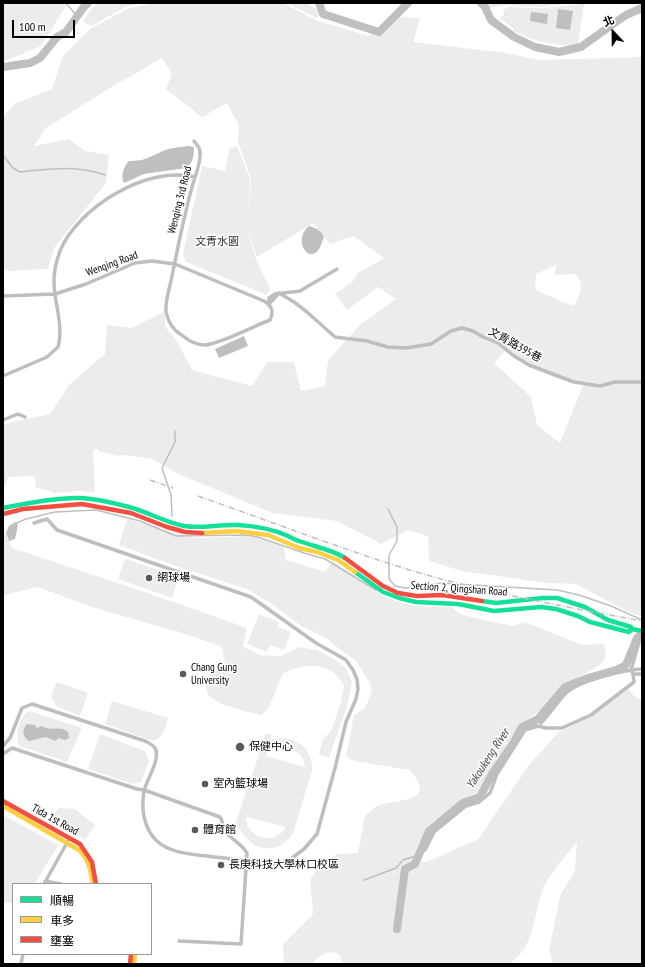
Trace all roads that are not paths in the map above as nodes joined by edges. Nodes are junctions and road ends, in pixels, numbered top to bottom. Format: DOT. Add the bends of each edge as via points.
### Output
graph roads {
  1 [pos="194,142"];
  2 [pos="195,177"];
  3 [pos="175,264"];
  4 [pos="338,269"];
  5 [pos="55,294"];
  6 [pos="279,294"];
  7 [pos="3,296"];
  8 [pos="269,304"];
  9 [pos="3,376"];
  10 [pos="642,382"];
  11 [pos="26,417"];
  12 [pos="3,420"];
  13 [pos="3,508"];
  14 [pos="3,514"];
  15 [pos="34,523"];
  16 [pos="632,629"];
  17 [pos="642,632"];
  18 [pos="642,669"];
  19 [pos="631,670"];
  20 [pos="633,674"];
  21 [pos="642,674"];
  22 [pos="541,723"];
  23 [pos="3,746"];
  24 [pos="3,754"];
  25 [pos="144,790"];
  26 [pos="3,801"];
  27 [pos="3,806"];
  28 [pos="68,840"];
  29 [pos="425,850"];
  30 [pos="246,861"];
  31 [pos="45,882"];
  32 [pos="92,883"];
  33 [pos="96,883"];
  34 [pos="179,941"];
  1 -- 2 [label="street, Wenqing 3rd Road" via="200,152"];
  2 -- 3 [label="street, Wenqing 3rd Road"];
  2 -- 5 [label="street" via="180,174 154,178 129,186 100,203 73,230 60,251 55,270"];
  3 -- 5 [label="street, Wenqing Road" via="152,261 135,263"];
  3 -- 8 [label="street, Wenqing Road"];
  3 -- 8 [label="street, Wenqing 3rd Road" via="166,312 172,327 190,342 212,344 270,320 273,314"];
  4 -- 6 [label="street" via="300,290"];
  5 -- 7 [label="street, Wenqing Road"];
  5 -- 9 [label="street" via="60,331 58,347 47,357"];
  6 -- 8 [label="street" via="269,298"];
  6 -- 10 [label="street, 文青路395巷" via="294,302 335,337 341,339 406,348 431,344 451,331 462,328 498,343 528,365 574,382 600,386 615,382"];
  11 -- 12 [label="street" via="18,414"];
  13 -- 16 [label="street, Section 2, Qingshan Road" via="81,498 130,507 184,526 236,525 267,528 338,554 383,586 398,593 417,596 442,595 496,602 557,598 585,607 608,620"];
  14 -- 16 [label="street, Section 2, Qingshan Road" via="22,509 82,504 131,513 185,532 268,535 338,560 383,592 416,602 458,604 494,611 541,607 568,612 590,622 619,630 630,632"];
  15 -- 30 [label="street" via="47,519 57,530 251,597 316,643 346,660 353,670 357,679 356,699 346,722 317,834 304,849 280,863"];
  16 -- 17 [label="street"];
  17 -- 19 [label="street"];
  18 -- 19 [label="street"];
  19 -- 20 [label="street"];
  19 -- 22 [label="street" via="573,688"];
  20 -- 21 [label="street"];
  20 -- 29 [label="street" via="634,682 591,715 562,728 538,726 525,730 497,774 490,793 479,802 466,806 434,832"];
  23 -- 25 [label="street" via="10,738 22,708 32,704 48,708 151,744 156,749 156,758"];
  24 -- 25 [label="street" via="12,748"];
  25 -- 30 [label="street" via="220,817 224,821 225,831 247,853"];
  25 -- 30 [label="street" via="143,815 155,841 169,849 190,855"];
  26 -- 28 [label="street, Tida 1st Road"];
  27 -- 28 [label="street, Tida 1st Road"];
  28 -- 31 [label="street"];
  28 -- 32 [label="street, Tida 1st Road" via="85,856 91,870"];
  28 -- 33 [label="street, Tida 1st Road" via="80,844 88,854 95,870"];
  30 -- 34 [label="street" via="241,944"];
}
